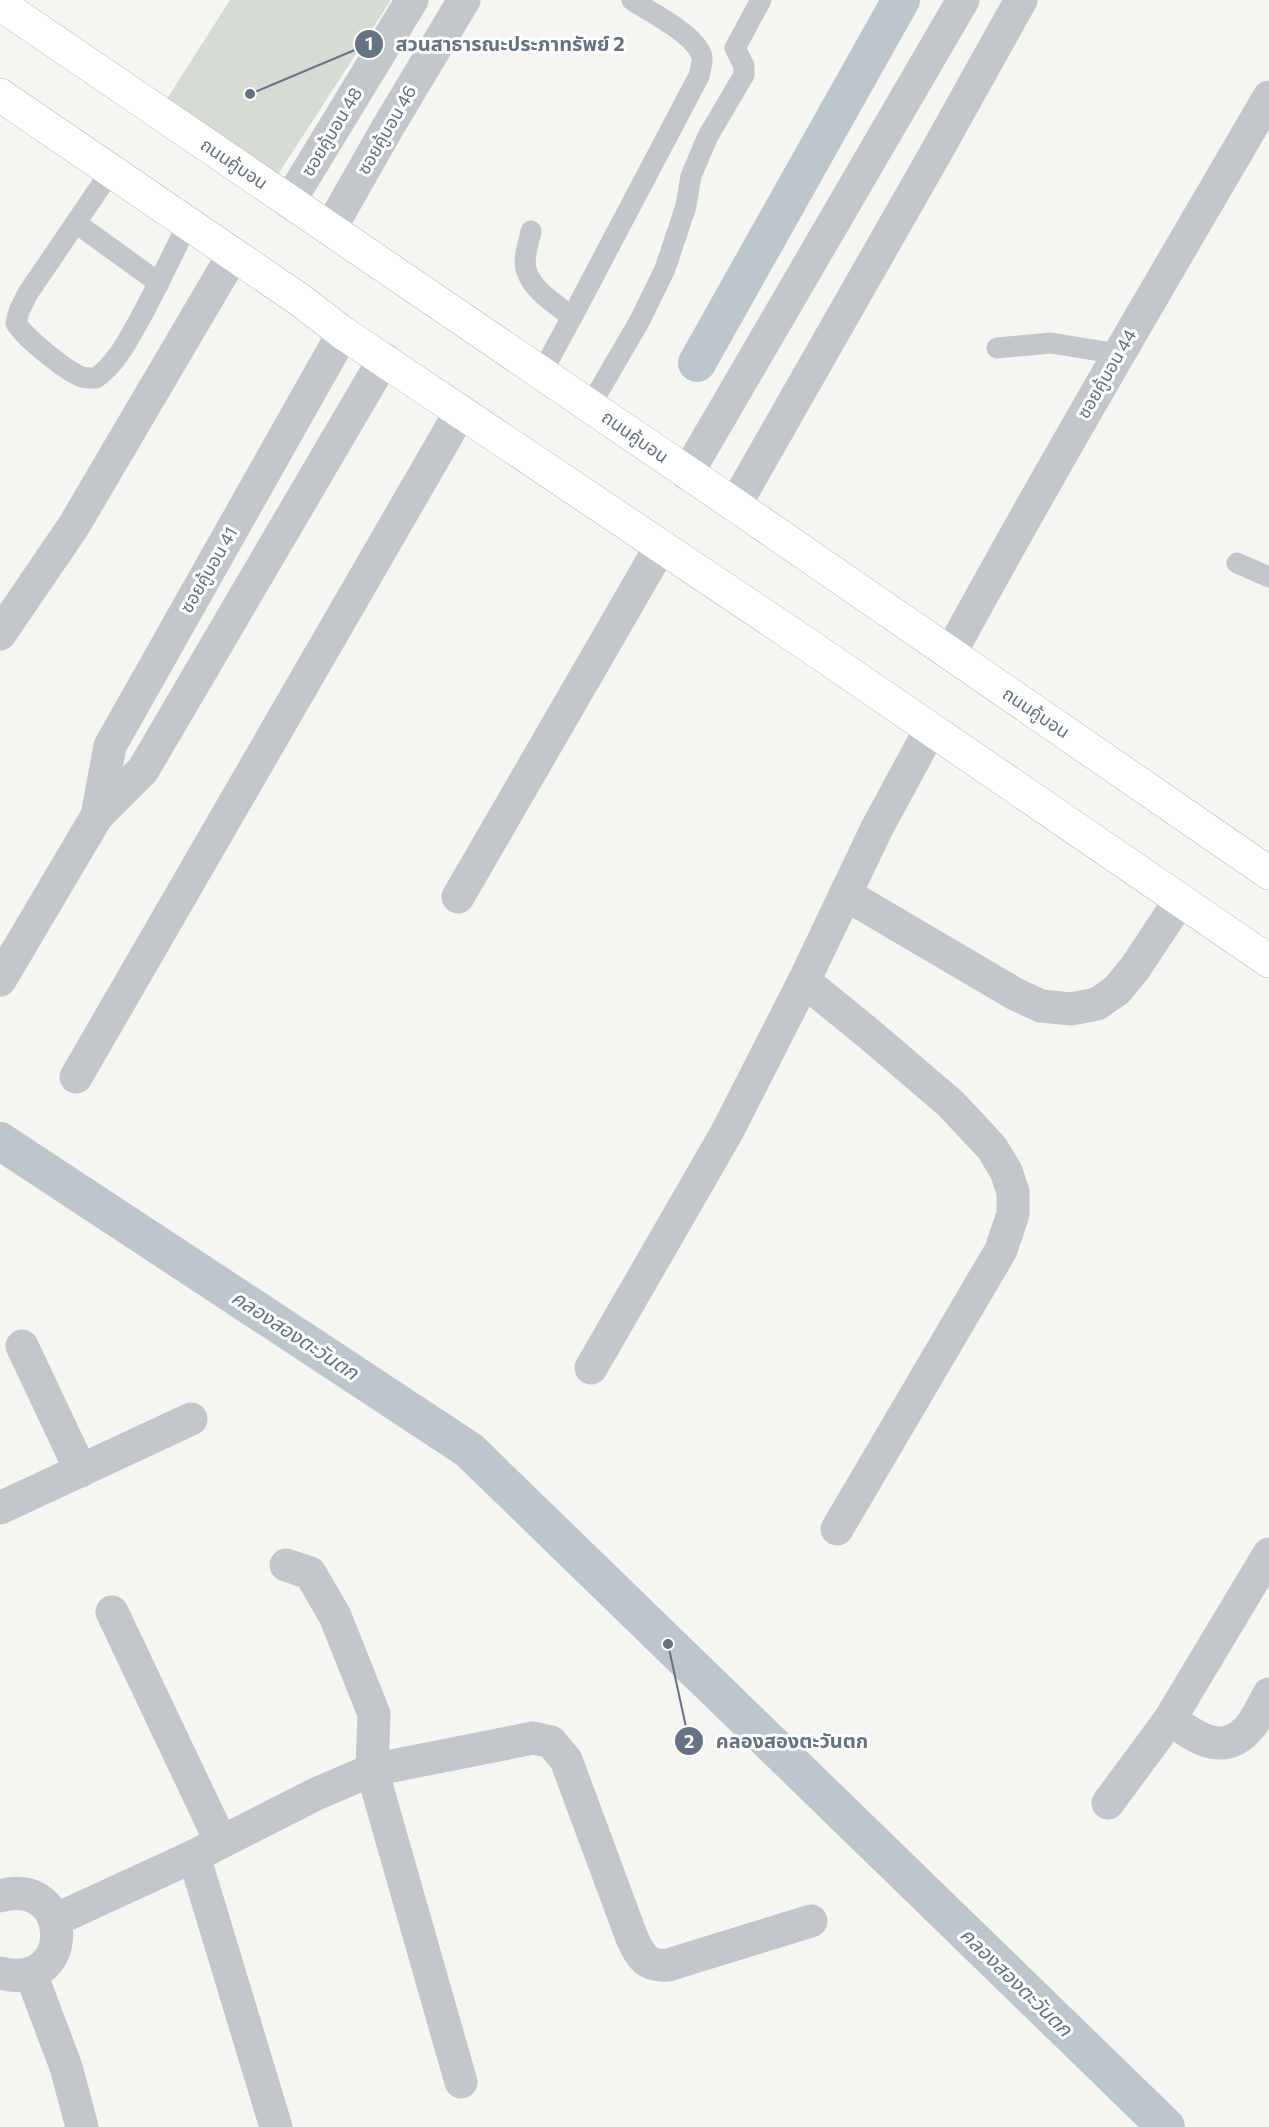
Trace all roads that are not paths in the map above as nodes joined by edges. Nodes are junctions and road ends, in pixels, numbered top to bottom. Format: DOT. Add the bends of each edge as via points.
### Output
graph roads {
  1 [pos="412,0"];
  2 [pos="464,0"];
  3 [pos="632,0"];
  4 [pos="761,0"];
  5 [pos="963,0"];
  6 [pos="1021,0"];
  7 [pos="0,4"];
  8 [pos="0,95"];
  9 [pos="1269,97"];
  10 [pos="111,171"];
  11 [pos="289,202"];
  12 [pos="76,222"];
  13 [pos="188,224"];
  14 [pos="330,229"];
  15 [pos="531,231"];
  16 [pos="233,255"];
  17 [pos="159,283"];
  18 [pos="572,317"];
  19 [pos="344,333"];
  20 [pos="996,348"];
  21 [pos="1118,354"];
  22 [pos="384,359"];
  23 [pos="541,374"];
  24 [pos="590,406"];
  25 [pos="461,411"];
  26 [pos="687,474"];
  27 [pos="735,505"];
  28 [pos="661,546"];
  29 [pos="1237,563"];
  30 [pos="1269,577"];
  31 [pos="0,634"];
  32 [pos="950,654"];
  33 [pos="930,729"];
  34 [pos="97,816"];
  35 [pos="1269,873"];
  36 [pos="845,894"];
  37 [pos="458,897"];
  38 [pos="1180,900"];
  39 [pos="1269,961"];
  40 [pos="0,980"];
  41 [pos="804,981"];
  42 [pos="76,1077"];
  43 [pos="22,1346"];
  44 [pos="591,1368"];
  45 [pos="191,1419"];
  46 [pos="81,1471"];
  47 [pos="0,1508"];
  48 [pos="837,1529"];
  49 [pos="1269,1554"];
  50 [pos="286,1565"];
  51 [pos="112,1612"];
  52 [pos="1269,1694"];
  53 [pos="1170,1719"];
  54 [pos="372,1770"];
  55 [pos="1108,1803"];
  56 [pos="207,1849"];
  57 [pos="0,1894"];
  58 [pos="56,1920"];
  59 [pos="811,1921"];
  60 [pos="15,1974"];
  61 [pos="461,2082"];
  62 [pos="82,2127"];
  63 [pos="276,2127"];
  1 -- 11 [label="street, ซอยคู้บอน 48"];
  2 -- 14 [label="street, ซอยคู้บอน 46"];
  3 -- 18 [label="lane" via="691,39 703,60 699,76"];
  4 -- 24 [label="lane" via="735,48 744,75 708,136 691,176 686,206 665,269"];
  5 -- 26 [label="street"];
  6 -- 27 [label="street"];
  7 -- 11 [label="main road, ถนนคู้บอน"];
  8 -- 10 [label="main road"];
  9 -- 21 [label="street, ซอยคู้บอน 44"];
  10 -- 12 [label="lane"];
  10 -- 13 [label="main road"];
  11 -- 14 [label="main road, ถนนคู้บอน"];
  12 -- 17 [label="lane"];
  12 -- 17 [label="lane" via="28,293 16,323 66,367 83,377 96,378 109,369"];
  13 -- 16 [label="main road"];
  13 -- 17 [label="lane"];
  14 -- 23 [label="main road, ถนนคู้บอน"];
  15 -- 18 [label="lane" via="526,267 532,282"];
  16 -- 19 [label="main road"];
  16 -- 31 [label="street" via="73,527"];
  18 -- 23 [label="lane"];
  19 -- 22 [label="main road"];
  19 -- 34 [label="street, ซอยคู้บอน 41" via="110,746"];
  20 -- 21 [label="lane" via="1051,343"];
  21 -- 32 [label="street, ซอยคู้บอน 44"];
  22 -- 25 [label="main road"];
  22 -- 34 [label="street, ซอยคู้บอน 41" via="143,770"];
  23 -- 24 [label="main road, ถนนคู้บอน"];
  24 -- 26 [label="main road, ถนนคู้บอน"];
  25 -- 28 [label="main road"];
  25 -- 42 [label="street"];
  26 -- 27 [label="main road, ถนนคู้บอน"];
  27 -- 32 [label="main road, ถนนคู้บอน"];
  28 -- 33 [label="main road"];
  28 -- 37 [label="street"];
  29 -- 30 [label="lane"];
  32 -- 35 [label="main road, ถนนคู้บอน"];
  33 -- 36 [label="street"];
  33 -- 38 [label="main road"];
  34 -- 40 [label="street, ซอยคู้บอน 41"];
  36 -- 38 [label="street" via="1015,994 1041,1006 1071,1009 1096,1004 1117,990"];
  36 -- 41 [label="street"];
  38 -- 39 [label="main road"];
  41 -- 44 [label="street" via="727,1132"];
  41 -- 48 [label="street" via="951,1104 992,1148 1013,1192 1013,1214 1001,1250"];
  43 -- 46 [label="street"];
  45 -- 46 [label="street"];
  46 -- 47 [label="street"];
  49 -- 53 [label="street"];
  50 -- 54 [label="street" via="310,1573 335,1616 374,1714"];
  51 -- 56 [label="street"];
  52 -- 53 [label="street" via="1247,1731 1233,1741 1199,1739"];
  53 -- 55 [label="street"];
  54 -- 56 [label="street"];
  54 -- 59 [label="street" via="533,1738 551,1742 566,1760 632,1938 646,1962 656,1966"];
  54 -- 61 [label="street"];
  56 -- 58 [label="street"];
  56 -- 63 [label="street"];
  57 -- 58 [label="street" via="18,1892 33,1896 47,1906"];
  58 -- 60 [label="street" via="58,1936 45,1965"];
  60 -- 62 [label="street" via="66,2067"];
}
